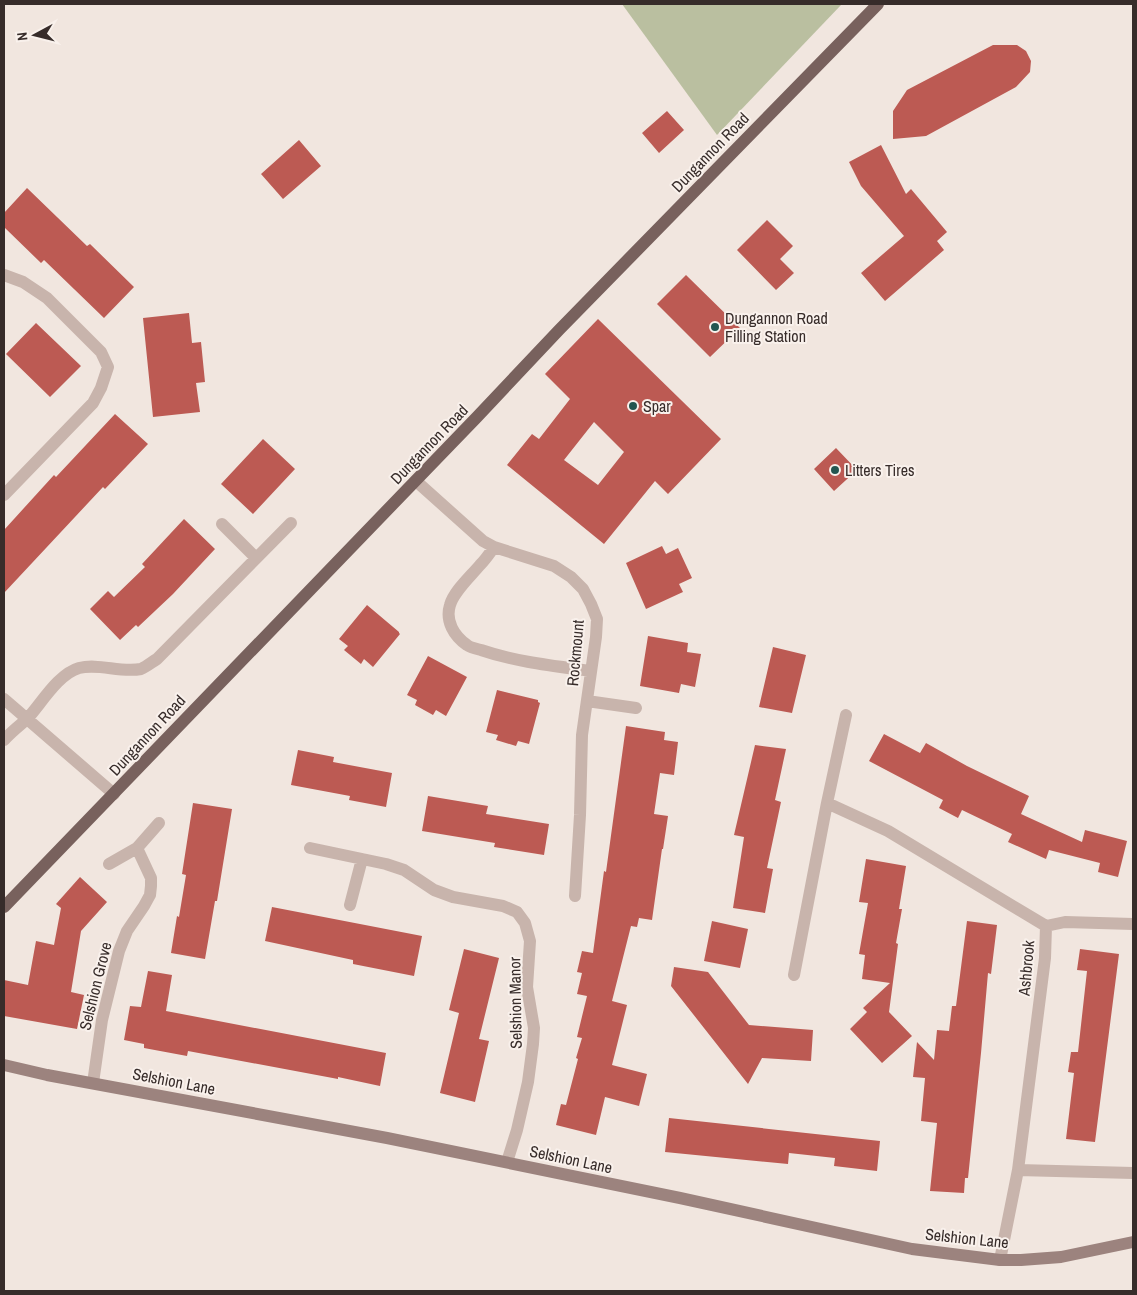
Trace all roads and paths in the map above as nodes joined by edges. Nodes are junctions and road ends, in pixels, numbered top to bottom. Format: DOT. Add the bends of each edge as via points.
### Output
graph roads {
  1 [pos="878,4"];
  2 [pos="4,275"];
  3 [pos="416,481"];
  4 [pos="4,495"];
  5 [pos="291,522"];
  6 [pos="222,524"];
  7 [pos="494,547"];
  8 [pos="256,558"];
  9 [pos="591,671"];
  10 [pos="4,699"];
  11 [pos="587,701"];
  12 [pos="636,708"];
  13 [pos="846,715"];
  14 [pos="26,719"];
  15 [pos="4,740"];
  16 [pos="114,794"];
  17 [pos="827,803"];
  18 [pos="159,823"];
  19 [pos="137,848"];
  20 [pos="310,848"];
  21 [pos="362,858"];
  22 [pos="109,864"];
  23 [pos="575,896"];
  24 [pos="350,905"];
  25 [pos="4,907"];
  26 [pos="1133,924"];
  27 [pos="1046,926"];
  28 [pos="794,975"];
  29 [pos="4,1065"];
  30 [pos="93,1083"];
  31 [pos="507,1162"];
  32 [pos="1018,1170"];
  33 [pos="1133,1173"];
  34 [pos="1133,1242"];
  35 [pos="1000,1260"];
  1 -- 3 [label="main road, Dungannon Road"];
  2 -- 4 [label="street" via="23,282 47,298 101,352 108,367 93,403"];
  3 -- 7 [label="street, Rockmount" via="483,541"];
  3 -- 16 [label="main road, Dungannon Road"];
  5 -- 8 [label="street"];
  6 -- 8 [label="street"];
  7 -- 9 [label="street, Rockmount" via="554,566 584,589 597,619"];
  7 -- 9 [label="street" via="449,606 450,626 458,637 468,646 494,655"];
  8 -- 14 [label="street" via="158,659 142,668 78,668 54,686"];
  9 -- 11 [label="street, Rockmount"];
  10 -- 14 [label="street"];
  11 -- 12 [label="street"];
  11 -- 23 [label="street, Rockmount" via="582,735"];
  13 -- 17 [label="street"];
  14 -- 15 [label="street"];
  14 -- 16 [label="street"];
  16 -- 25 [label="main road, Dungannon Road"];
  17 -- 27 [label="street, Ashbrook" via="888,831"];
  17 -- 28 [label="street"];
  18 -- 19 [label="street"];
  19 -- 22 [label="street"];
  19 -- 30 [label="street, Selshion Grove" via="151,878 150,896 127,931 119,951 102,1020"];
  20 -- 21 [label="street, Selshion Manor"];
  21 -- 24 [label="street"];
  21 -- 31 [label="street, Selshion Manor" via="404,870 434,890 454,897 503,906 517,912 525,923 530,941 527,987 534,1028 533,1044 528,1082"];
  26 -- 27 [label="street" via="1065,922"];
  27 -- 32 [label="street, Ashbrook" via="1045,958"];
  29 -- 30 [label="street, Selshion Lane"];
  30 -- 31 [label="street, Selshion Lane"];
  31 -- 35 [label="street, Selshion Lane" via="912,1249"];
  32 -- 33 [label="street"];
  32 -- 35 [label="street, Ashbrook"];
  34 -- 35 [label="street, Selshion Lane" via="1060,1257"];
}
